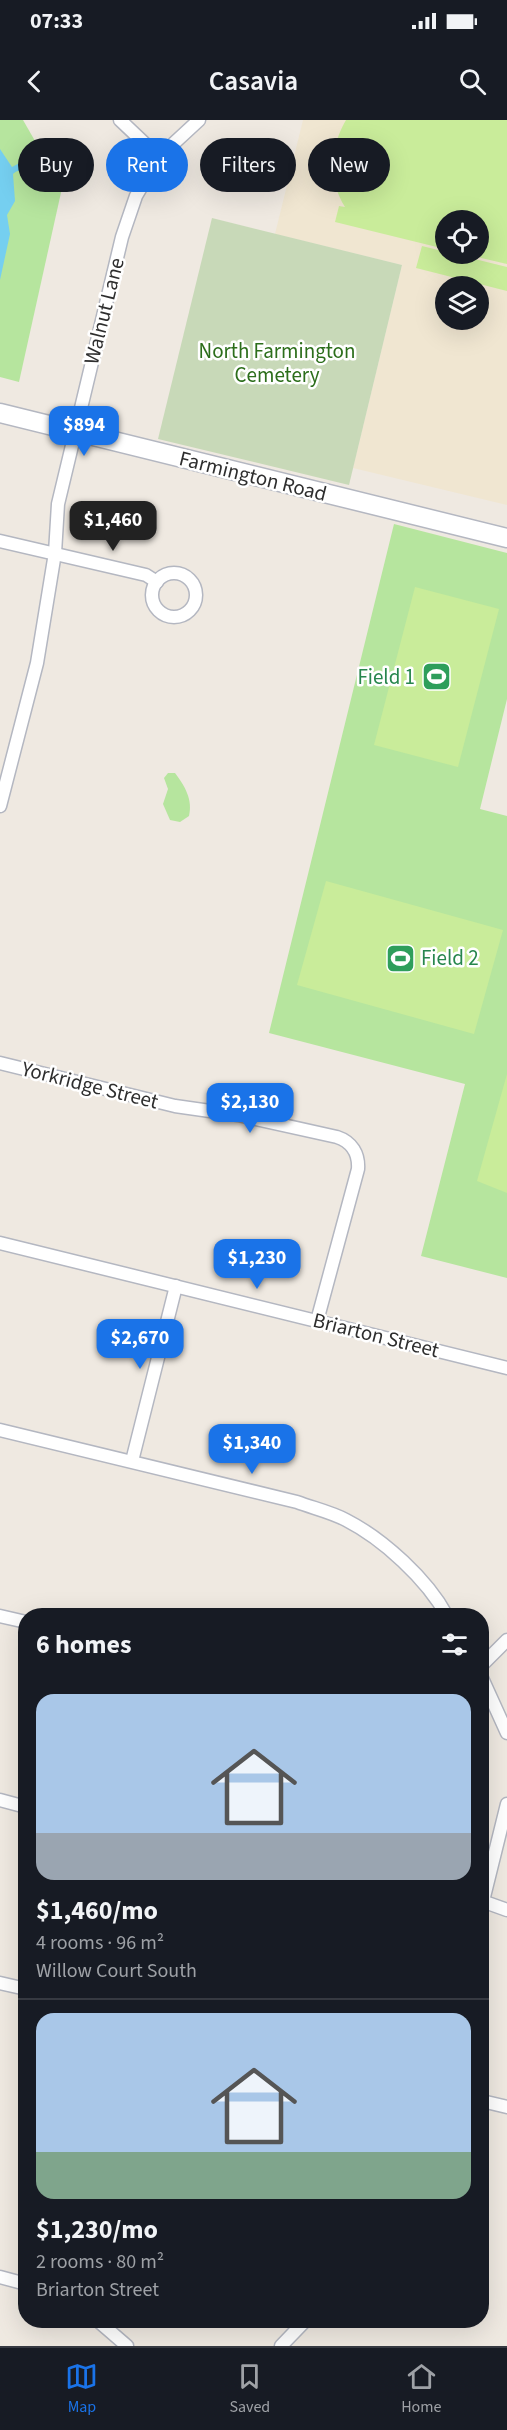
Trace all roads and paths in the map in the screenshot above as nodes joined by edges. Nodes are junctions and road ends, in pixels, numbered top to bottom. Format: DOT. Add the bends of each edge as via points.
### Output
graph roads {
  1 [pos="120,120"];
  2 [pos="199,120"];
  3 [pos="139,138"];
  4 [pos="180,138"];
  5 [pos="138,192"];
  6 [pos="0,413"];
  7 [pos="75,431"];
  8 [pos="507,538"];
  9 [pos="0,542"];
  10 [pos="55,553"];
  11 [pos="157,582"];
  12 [pos="0,806"];
  13 [pos="0,1063"];
  14 [pos="0,1243"];
  15 [pos="176,1286"];
  16 [pos="317,1321"];
  17 [pos="507,1368"];
  18 [pos="0,1430"];
  19 [pos="132,1461"];
  20 [pos="441,1608"];
  21 [pos="0,1616"];
  22 [pos="18,1620"];
  23 [pos="507,1640"];
  24 [pos="489,1658"];
  25 [pos="489,1693"];
  26 [pos="507,1733"];
  27 [pos="0,1800"];
  28 [pos="507,1804"];
  29 [pos="18,1805"];
  30 [pos="489,1874"];
  31 [pos="489,1904"];
  32 [pos="507,1910"];
  33 [pos="0,1983"];
  34 [pos="18,1987"];
  35 [pos="489,2103"];
  36 [pos="507,2107"];
  37 [pos="0,2277"];
  38 [pos="18,2282"];
  39 [pos="106,2328"];
  40 [pos="298,2328"];
  41 [pos="127,2346"];
  42 [pos="281,2346"];
  1 -- 3 [label="street"];
  2 -- 4 [label="street, Walnut Lane"];
  5 -- 7 [label="street, Walnut Lane" via="122,237"];
  6 -- 7 [label="street, Farmington Road"];
  7 -- 8 [label="street, Farmington Road"];
  7 -- 10 [label="street, Walnut Lane" via="58,504"];
  9 -- 10 [label="street"];
  10 -- 11 [label="street" via="146,575"];
  10 -- 12 [label="street, Walnut Lane" via="37,663"];
  13 -- 16 [label="street, Yorkridge Street" via="175,1106 238,1115 337,1137 348,1143 358,1158 358,1169"];
  14 -- 15 [label="street, Briarton Street"];
  15 -- 16 [label="street, Briarton Street"];
  15 -- 19 [label="street"];
  16 -- 17 [label="street, Briarton Street"];
  18 -- 19 [label="street"];
  19 -- 20 [label="street" via="297,1502 345,1519 380,1540"];
  21 -- 22 [label="street"];
  23 -- 24 [label="street"];
  25 -- 26 [label="street"];
  27 -- 29 [label="street"];
  28 -- 30 [label="street"];
  31 -- 32 [label="street"];
  33 -- 34 [label="street"];
  35 -- 36 [label="street"];
  37 -- 38 [label="street"];
  39 -- 41 [label="street"];
  40 -- 42 [label="street"];
}
